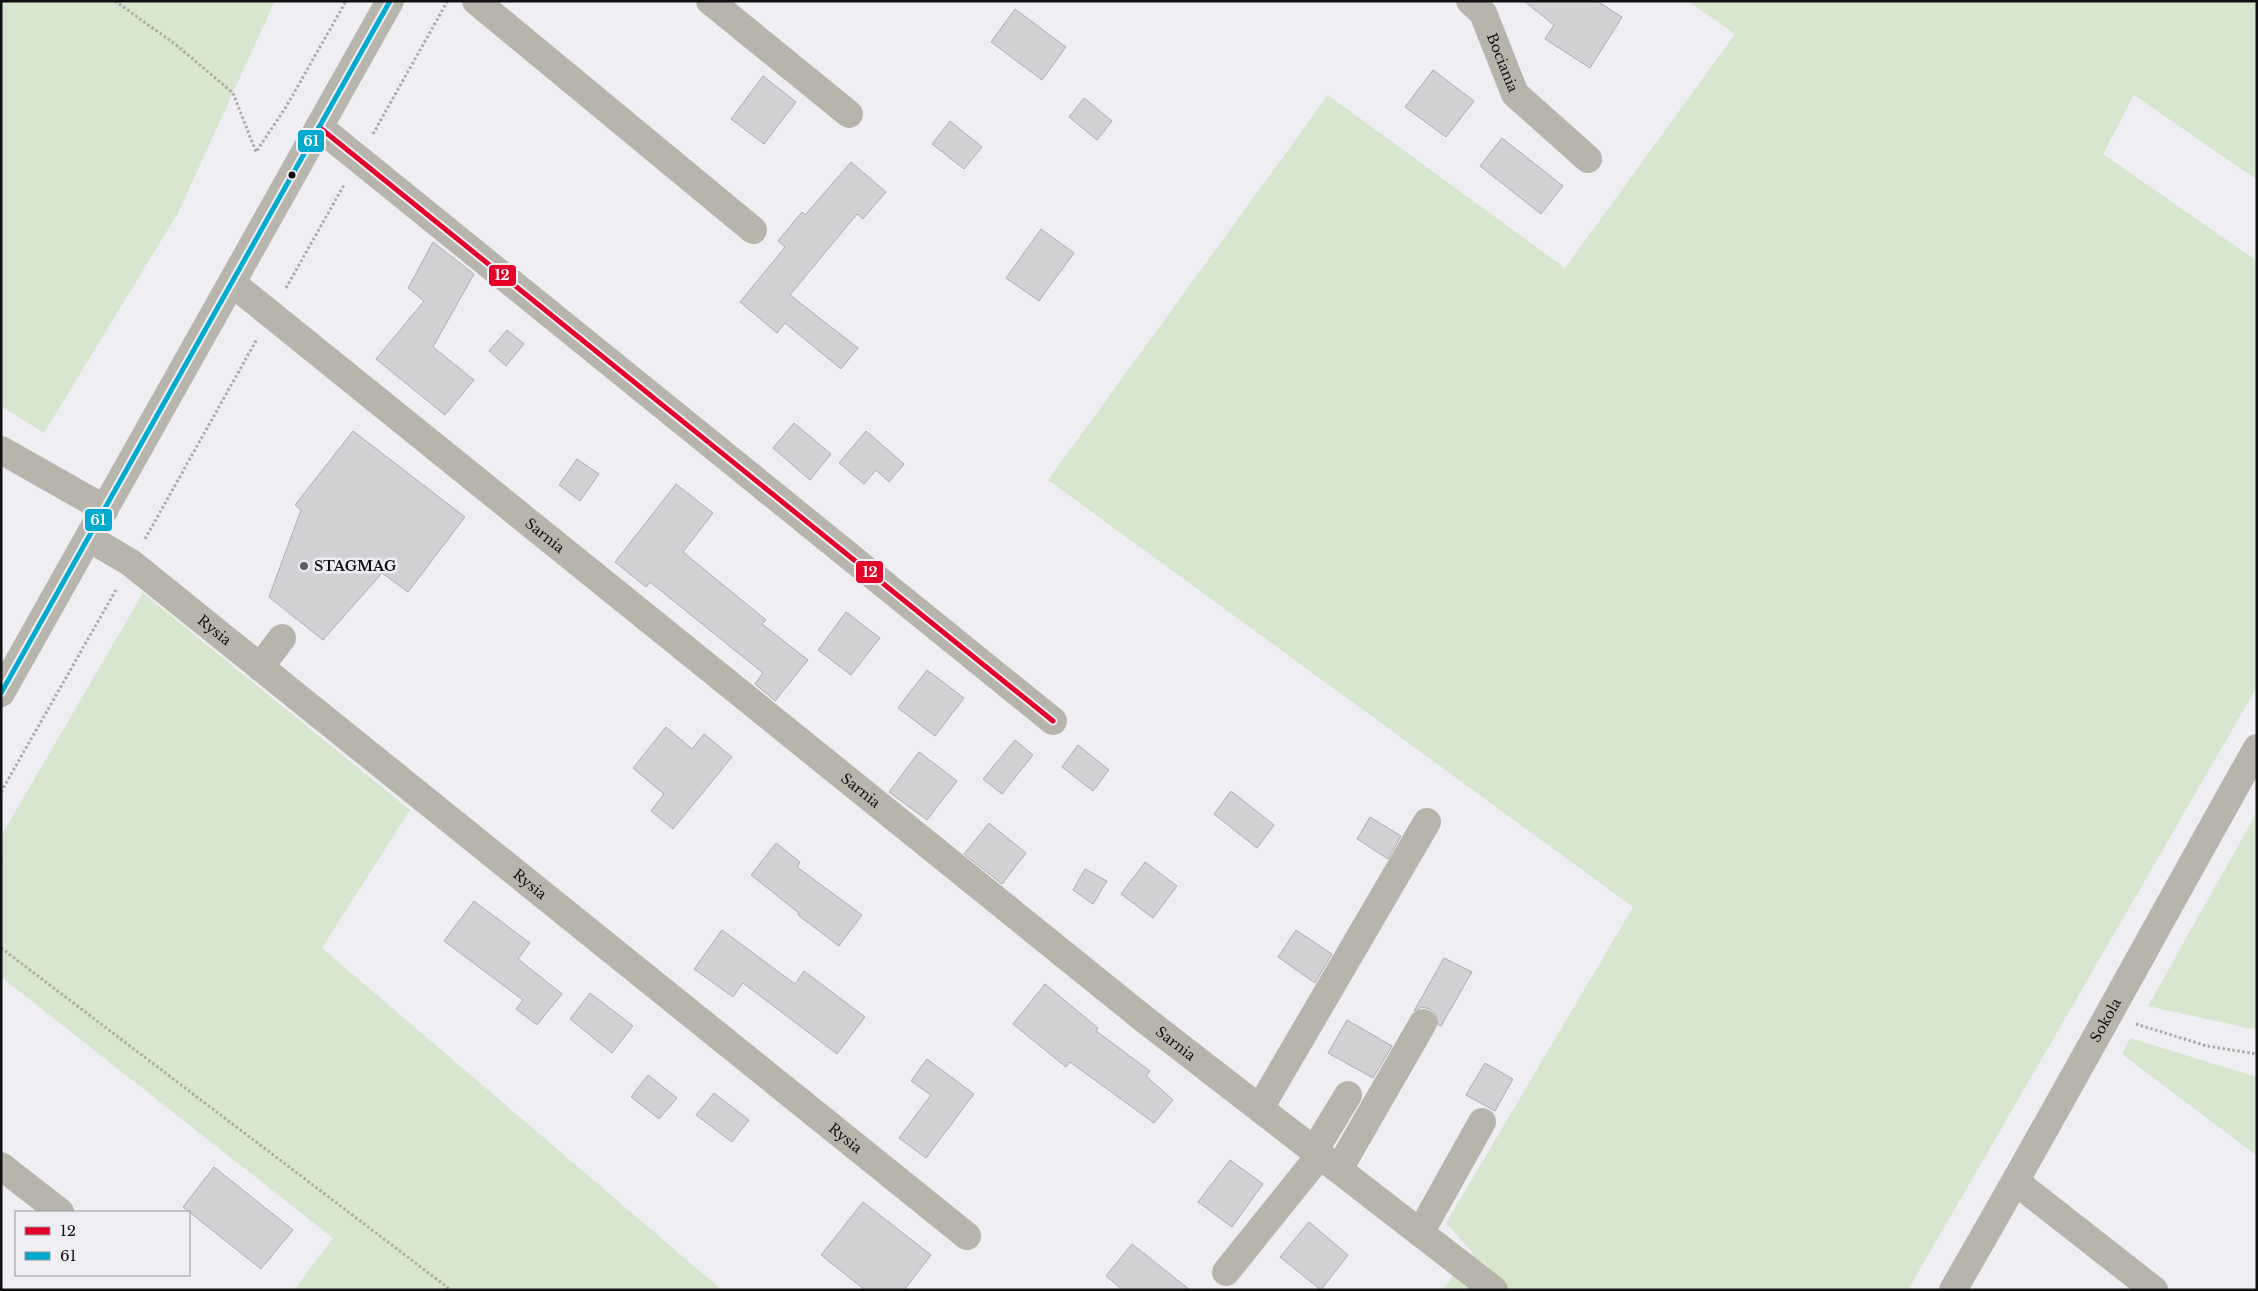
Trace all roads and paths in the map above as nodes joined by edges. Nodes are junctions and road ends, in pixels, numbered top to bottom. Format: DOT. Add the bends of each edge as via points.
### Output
graph roads {
  1 [pos="115,1"];
  2 [pos="346,1"];
  3 [pos="390,1"];
  4 [pos="447,1"];
  5 [pos="476,1"];
  6 [pos="710,1"];
  7 [pos="1470,1"];
  8 [pos="849,114"];
  9 [pos="319,127"];
  10 [pos="359,158"];
  11 [pos="1588,159"];
  12 [pos="753,230"];
  13 [pos="232,283"];
  14 [pos="271,314"];
  15 [pos="1,450"];
  16 [pos="105,509"];
  17 [pos="89,538"];
  18 [pos="131,564"];
  19 [pos="282,638"];
  20 [pos="260,668"];
  21 [pos="1,694"];
  22 [pos="1053,721"];
  23 [pos="2257,748"];
  24 [pos="1,792"];
  25 [pos="1427,822"];
  26 [pos="1,857"];
  27 [pos="1,862"];
  28 [pos="1,948"];
  29 [pos="2107,1014"];
  30 [pos="1424,1024"];
  31 [pos="2257,1054"];
  32 [pos="1348,1095"];
  33 [pos="1260,1108"];
  34 [pos="1482,1122"];
  35 [pos="1324,1158"];
  36 [pos="1,1166"];
  37 [pos="2016,1182"];
  38 [pos="59,1211"];
  39 [pos="1420,1233"];
  40 [pos="967,1236"];
  41 [pos="1226,1272"];
  42 [pos="451,1290"];
  43 [pos="1494,1290"];
  44 [pos="1953,1290"];
  45 [pos="2154,1290"];
  1 -- 2 [label="path" via="233,93 256,152 286,107"];
  3 -- 9 [label="main road"];
  4 -- 10 [label="path"];
  5 -- 12 [label="street"];
  6 -- 8 [label="street"];
  7 -- 11 [label="street, Bociania" via="1483,13 1515,94"];
  9 -- 10 [label="street"];
  9 -- 13 [label="main road"];
  10 -- 14 [label="path"];
  10 -- 22 [label="street"];
  13 -- 14 [label="street, Sarnia"];
  13 -- 16 [label="main road"];
  14 -- 18 [label="path"];
  14 -- 33 [label="street, Sarnia" via="1144,1019"];
  15 -- 16 [label="street"];
  16 -- 17 [label="main road"];
  17 -- 18 [label="street, Rysia"];
  17 -- 21 [label="main road"];
  18 -- 20 [label="street, Rysia"];
  18 -- 24 [label="path"];
  19 -- 20 [label="street"];
  20 -- 40 [label="street, Rysia"];
  23 -- 29 [label="street, Sokola"];
  25 -- 33 [label="street"];
  26 -- 27 [label="path"];
  28 -- 42 [label="path"];
  29 -- 31 [label="path" via="2207,1046"];
  29 -- 37 [label="street, Sokola"];
  30 -- 35 [label="street"];
  32 -- 35 [label="street"];
  33 -- 35 [label="street, Sarnia"];
  34 -- 39 [label="street"];
  35 -- 39 [label="street, Sarnia"];
  35 -- 41 [label="street"];
  36 -- 38 [label="street"];
  37 -- 44 [label="street, Sokola"];
  37 -- 45 [label="street"];
  39 -- 43 [label="street, Sarnia"];
}
